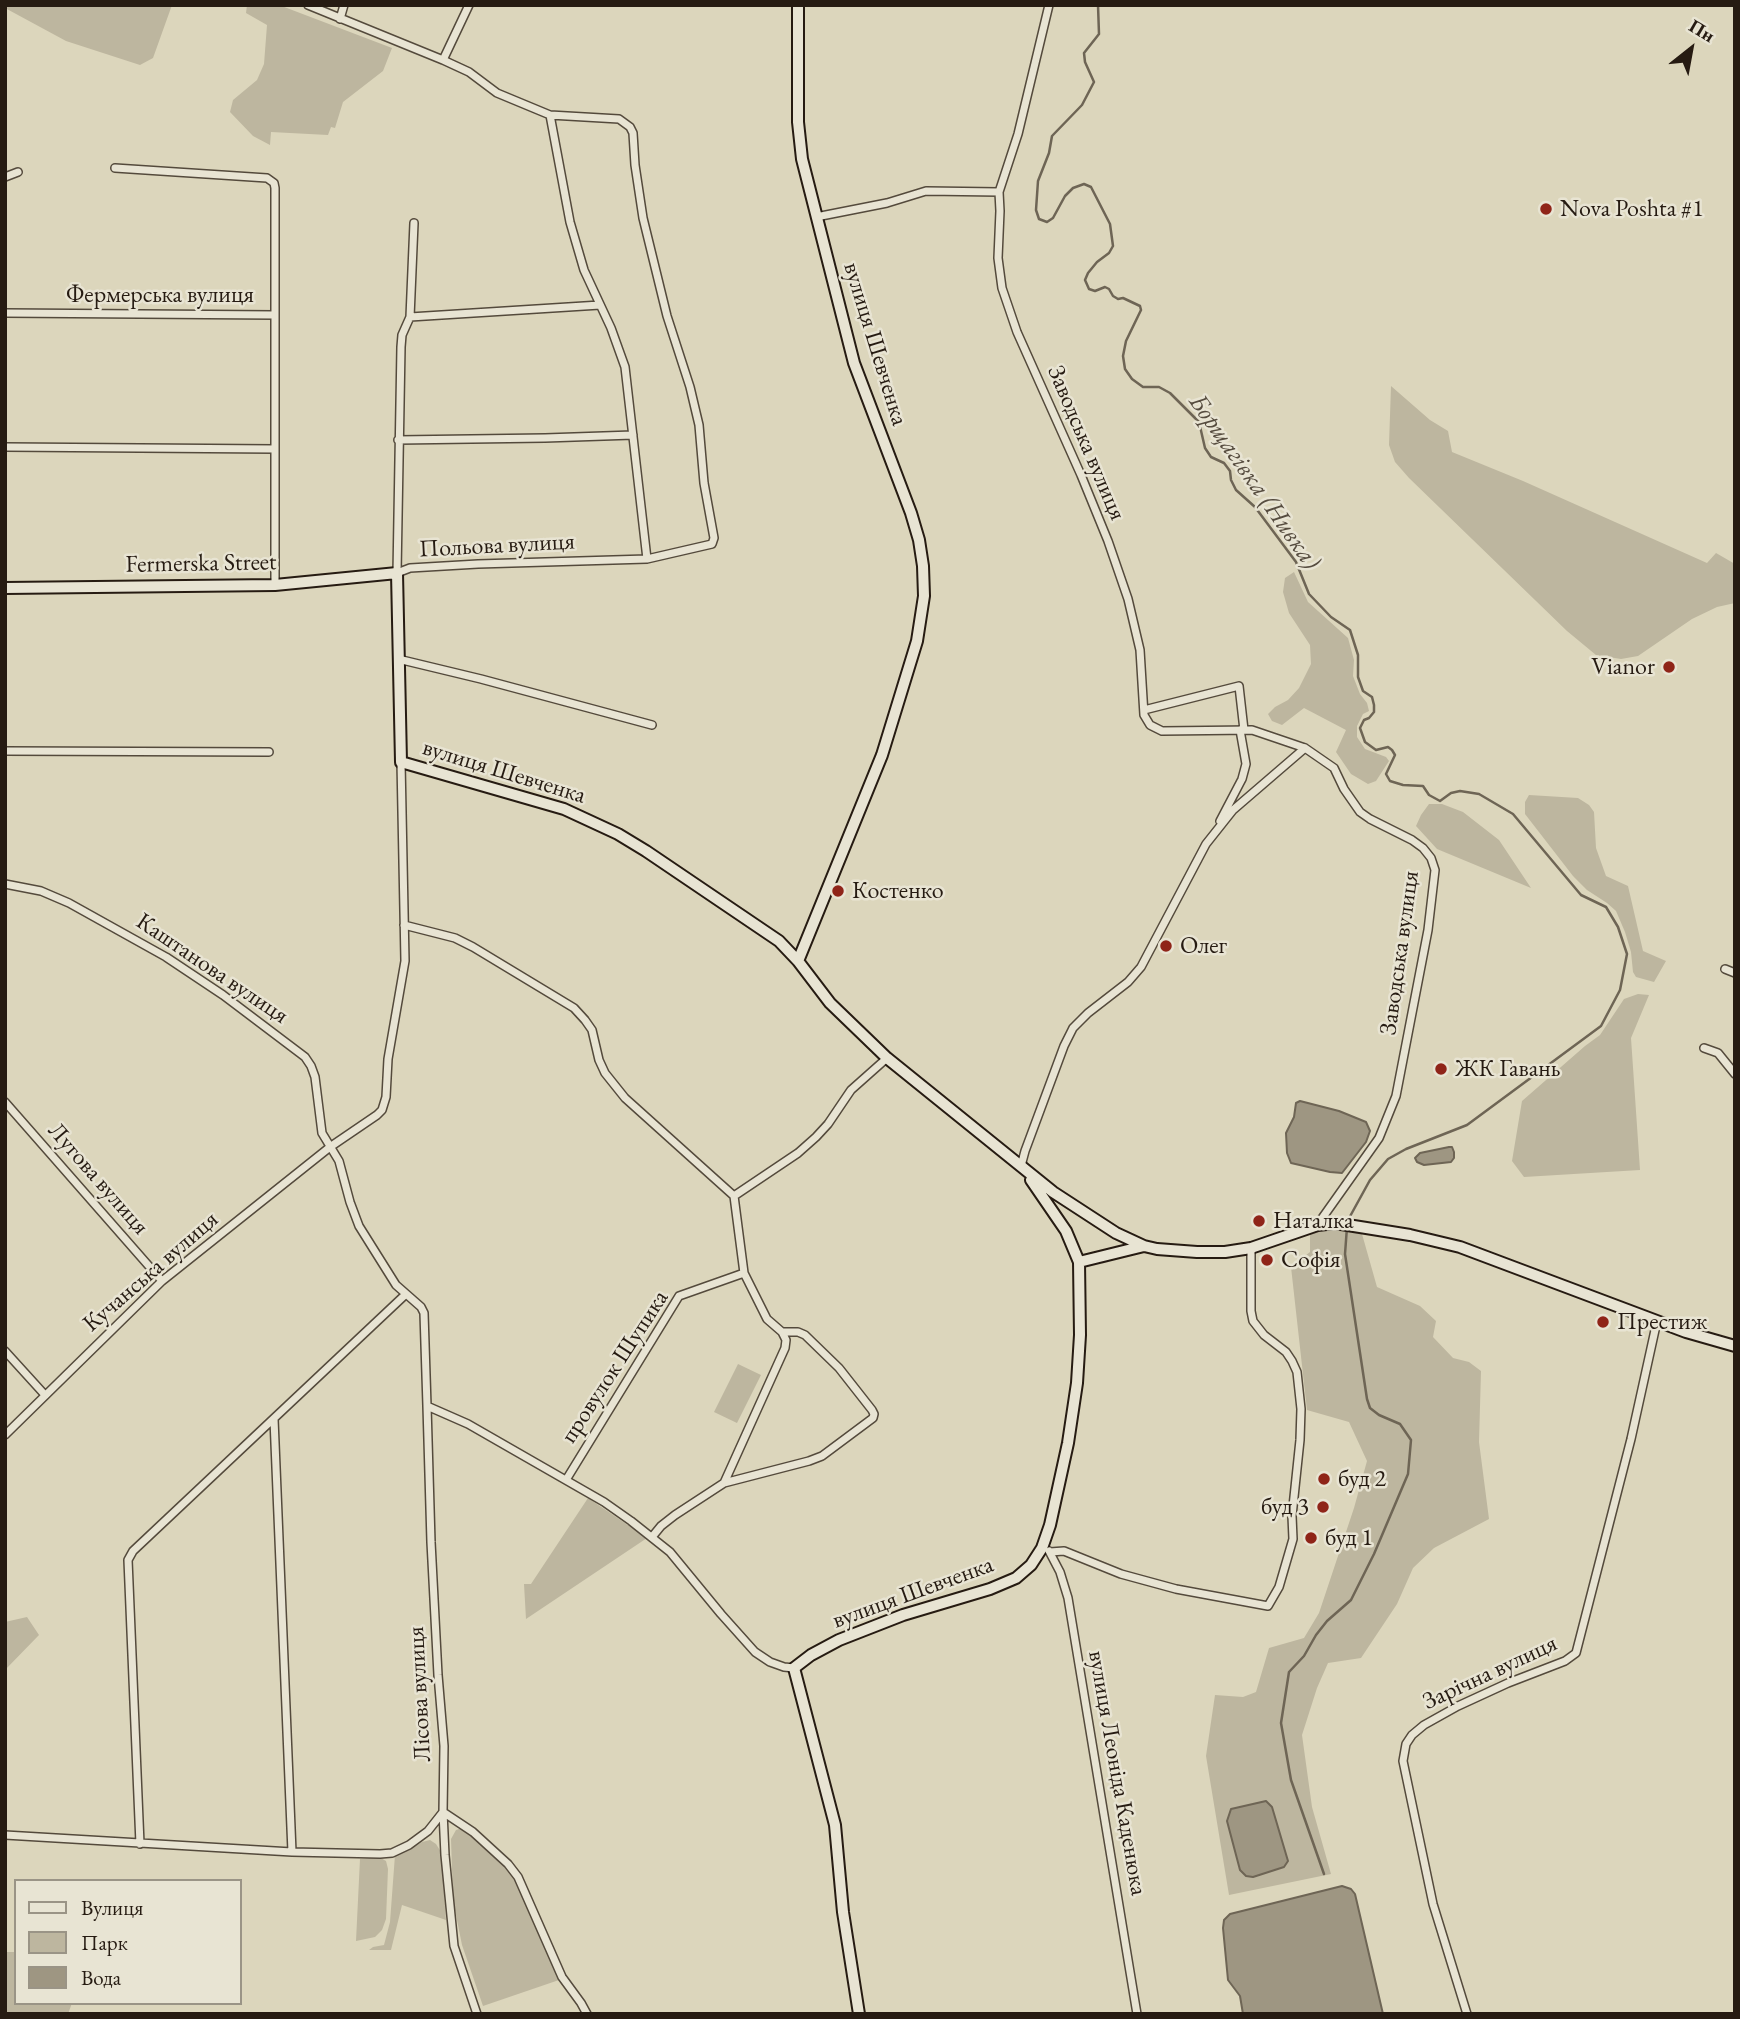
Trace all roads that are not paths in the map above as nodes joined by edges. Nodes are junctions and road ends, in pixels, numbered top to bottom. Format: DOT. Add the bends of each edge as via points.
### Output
graph roads {
  1 [pos="308,5"];
  2 [pos="344,5"];
  3 [pos="469,5"];
  4 [pos="798,5"];
  5 [pos="1049,5"];
  6 [pos="340,19"];
  7 [pos="443,60"];
  8 [pos="550,115"];
  9 [pos="116,168"];
  10 [pos="18,172"];
  11 [pos="5,177"];
  12 [pos="999,192"];
  13 [pos="816,216"];
  14 [pos="414,223"];
  15 [pos="600,305"];
  16 [pos="5,313"];
  17 [pos="275,315"];
  18 [pos="411,317"];
  19 [pos="633,435"];
  20 [pos="398,440"];
  21 [pos="5,447"];
  22 [pos="275,449"];
  23 [pos="647,559"];
  24 [pos="397,573"];
  25 [pos="275,585"];
  26 [pos="5,588"];
  27 [pos="398,660"];
  28 [pos="1144,710"];
  29 [pos="652,725"];
  30 [pos="1242,730"];
  31 [pos="1305,748"];
  32 [pos="5,751"];
  33 [pos="269,752"];
  34 [pos="401,762"];
  35 [pos="1206,844"];
  36 [pos="5,884"];
  37 [pos="404,925"];
  38 [pos="798,961"];
  39 [pos="1724,969"];
  40 [pos="1735,973"];
  41 [pos="1704,1048"];
  42 [pos="887,1058"];
  43 [pos="1735,1074"];
  44 [pos="5,1102"];
  45 [pos="330,1147"];
  46 [pos="1021,1166"];
  47 [pos="734,1196"];
  48 [pos="1318,1225"];
  49 [pos="1144,1246"];
  50 [pos="1251,1248"];
  51 [pos="1079,1262"];
  52 [pos="744,1273"];
  53 [pos="162,1282"];
  54 [pos="406,1294"];
  55 [pos="1657,1321"];
  56 [pos="782,1332"];
  57 [pos="1735,1346"];
  58 [pos="5,1350"];
  59 [pos="45,1395"];
  60 [pos="428,1406"];
  61 [pos="274,1419"];
  62 [pos="5,1435"];
  63 [pos="566,1480"];
  64 [pos="724,1483"];
  65 [pos="652,1537"];
  66 [pos="1046,1550"];
  67 [pos="794,1668"];
  68 [pos="443,1812"];
  69 [pos="5,1835"];
  70 [pos="139,1844"];
  71 [pos="292,1852"];
  72 [pos="477,2014"];
  73 [pos="587,2014"];
  74 [pos="859,2014"];
  75 [pos="1137,2014"];
  76 [pos="1467,2014"];
  1 -- 6 [label="street"];
  2 -- 6 [label="street"];
  3 -- 7 [label="street"];
  4 -- 13 [label="main road, вулиця Шевченка" via="798,122"];
  5 -- 12 [label="street, Заводська вулиця"];
  6 -- 7 [label="street"];
  7 -- 8 [label="street" via="497,93"];
  8 -- 15 [label="street" via="570,222"];
  8 -- 23 [label="street, Польова вулиця" via="608,117 631,127 643,218 699,425 714,538 710,546"];
  9 -- 17 [label="street, Фермерська вулиця" via="271,180 275,188"];
  10 -- 11 [label="street"];
  12 -- 13 [label="street" via="926,191"];
  12 -- 28 [label="street, Заводська вулиця" via="1002,288 1128,599 1140,650"];
  13 -- 38 [label="main road, вулиця Шевченка" via="854,363 919,540 924,596 917,641 882,755"];
  14 -- 18 [label="street, Польова вулиця"];
  15 -- 18 [label="street"];
  15 -- 19 [label="street" via="625,367"];
  16 -- 17 [label="street, Фермерська вулиця"];
  17 -- 22 [label="street"];
  18 -- 20 [label="street, Польова вулиця" via="402,335"];
  19 -- 20 [label="street"];
  19 -- 23 [label="street"];
  20 -- 24 [label="street, Польова вулиця"];
  21 -- 22 [label="street"];
  22 -- 25 [label="street"];
  23 -- 24 [label="street, Польова вулиця" via="410,568"];
  24 -- 25 [label="main road, Fermerska Street"];
  24 -- 27 [label="main road"];
  25 -- 26 [label="main road, Fermerska Street"];
  27 -- 29 [label="street"];
  27 -- 34 [label="main road"];
  28 -- 30 [label="street, Заводська вулиця" via="1150,724 1162,731"];
  28 -- 30 [label="street" via="1239,687"];
  30 -- 31 [label="street, Заводська вулиця"];
  30 -- 35 [label="street" via="1246,764 1242,779"];
  31 -- 35 [label="street" via="1233,810"];
  31 -- 48 [label="street, Заводська вулиця" via="1334,768 1360,812 1423,848 1435,870 1396,1096 1380,1138"];
  32 -- 33 [label="street"];
  34 -- 37 [label="street, вулиця Шевченка"];
  34 -- 38 [label="main road, вулиця Шевченка" via="564,809 597,823 766,931"];
  35 -- 46 [label="street" via="1141,967 1073,1028"];
  36 -- 45 [label="street, Каштанова вулиця" via="41,891 117,929 223,995 294,1047 315,1077 322,1133"];
  37 -- 45 [label="street, вулиця Шевченка" via="403,978 384,1105 377,1115"];
  37 -- 47 [label="street" via="455,938 573,1008 592,1030 605,1073 625,1098"];
  38 -- 42 [label="main road, вулиця Шевченка" via="830,1003"];
  39 -- 40 [label="street"];
  41 -- 43 [label="street" via="1718,1053"];
  42 -- 46 [label="main road, вулиця Шевченка"];
  42 -- 47 [label="street" via="851,1090 816,1137"];
  44 -- 53 [label="street, Лугова вулиця"];
  45 -- 53 [label="street, Кучанська вулиця"];
  45 -- 54 [label="street, Каштанова вулиця" via="339,1161 359,1226 385,1270"];
  46 -- 49 [label="main road, вулиця Шевченка" via="1090,1217"];
  46 -- 51 [label="main road, вулиця Шевченка" via="1066,1231"];
  47 -- 52 [label="street"];
  48 -- 50 [label="main road, вулиця Шевченка"];
  48 -- 55 [label="main road, вулиця Шевченка" via="1361,1226 1460,1247"];
  49 -- 50 [label="main road, вулиця Шевченка" via="1198,1252"];
  49 -- 51 [label="main road, вулиця Шевченка"];
  50 -- 66 [label="street" via="1253,1321 1292,1361 1301,1409 1293,1539 1279,1587 1268,1606 1176,1589 1064,1551"];
  51 -- 66 [label="main road, вулиця Шевченка" via="1077,1383"];
  52 -- 56 [label="street" via="768,1319"];
  52 -- 63 [label="street, провулок Шупика" via="679,1296"];
  53 -- 59 [label="street, Кучанська вулиця"];
  54 -- 60 [label="street, Лісова вулиця" via="424,1313"];
  54 -- 61 [label="street"];
  55 -- 57 [label="main road, вулиця Шевченка"];
  55 -- 76 [label="street, Зарічна вулиця" via="1576,1653 1424,1724 1406,1744 1403,1761 1433,1904"];
  56 -- 64 [label="street" via="785,1348"];
  56 -- 64 [label="street" via="805,1335 839,1368 872,1410 873,1418 822,1456"];
  58 -- 59 [label="street"];
  59 -- 62 [label="street, Кучанська вулиця"];
  60 -- 63 [label="street"];
  60 -- 68 [label="street, Лісова вулиця"];
  61 -- 70 [label="street" via="128,1560"];
  61 -- 71 [label="street"];
  63 -- 65 [label="street"];
  64 -- 65 [label="street" via="675,1515"];
  65 -- 67 [label="street" via="755,1652 770,1662"];
  66 -- 67 [label="main road, вулиця Шевченка" via="1016,1578 839,1640"];
  66 -- 75 [label="street, вулиця Леоніда Каденюка" via="1060,1572 1068,1598"];
  67 -- 74 [label="main road" via="835,1825"];
  68 -- 71 [label="street" via="428,1831 391,1853"];
  68 -- 72 [label="street, Лісова вулиця" via="454,1946"];
  68 -- 73 [label="street" via="500,1855 518,1877 562,1977"];
  69 -- 70 [label="street"];
  70 -- 71 [label="street"];
}
